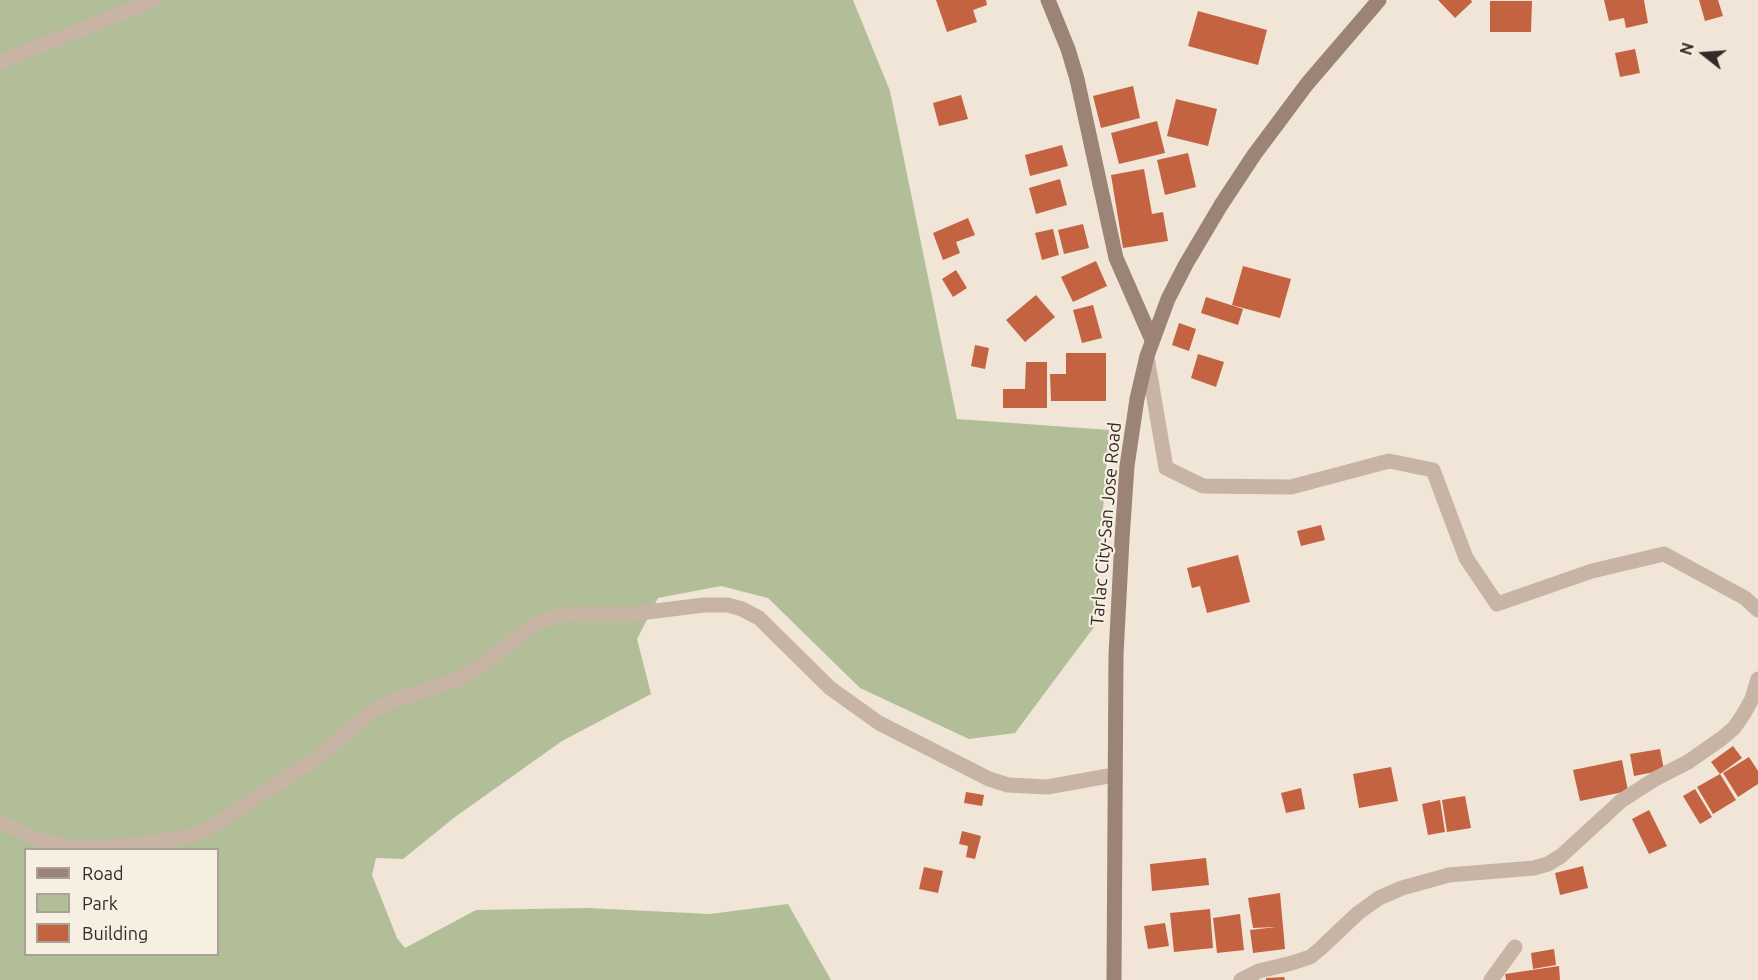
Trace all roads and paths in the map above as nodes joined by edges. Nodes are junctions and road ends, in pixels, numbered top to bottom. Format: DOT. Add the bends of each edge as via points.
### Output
graph roads {
  1 [pos="155,0"];
  2 [pos="1048,0"];
  3 [pos="1379,0"];
  4 [pos="0,62"];
  5 [pos="1152,340"];
  6 [pos="1147,356"];
  7 [pos="1758,610"];
  8 [pos="1758,679"];
  9 [pos="1114,775"];
  10 [pos="0,822"];
  11 [pos="1515,947"];
  12 [pos="1114,980"];
  13 [pos="1241,980"];
  14 [pos="1491,980"];
  1 -- 4 [label="street"];
  2 -- 5 [label="main road" via="1077,79 1116,258"];
  3 -- 5 [label="main road, Tarlac City-San Jose Road" via="1307,84 1254,155 1186,264"];
  5 -- 6 [label="main road, Tarlac City-San Jose Road"];
  6 -- 7 [label="street" via="1166,468 1203,486 1291,487 1389,461 1433,470 1466,558 1497,604 1592,571 1664,554 1745,598"];
  6 -- 9 [label="main road, Tarlac City-San Jose Road" via="1137,399 1125,497"];
  8 -- 13 [label="street" via="1752,699 1734,728 1688,762 1621,801 1548,864 1449,875 1402,888 1358,913 1310,957"];
  9 -- 10 [label="street" via="1047,787 1008,785 989,779 879,723 830,688 759,618 728,605 704,605 631,614 568,614 538,622 459,679 373,711 317,758 196,834 121,846 69,847 32,837"];
  9 -- 12 [label="main road, Tarlac City-San Jose Road"];
  11 -- 14 [label="street"];
}
